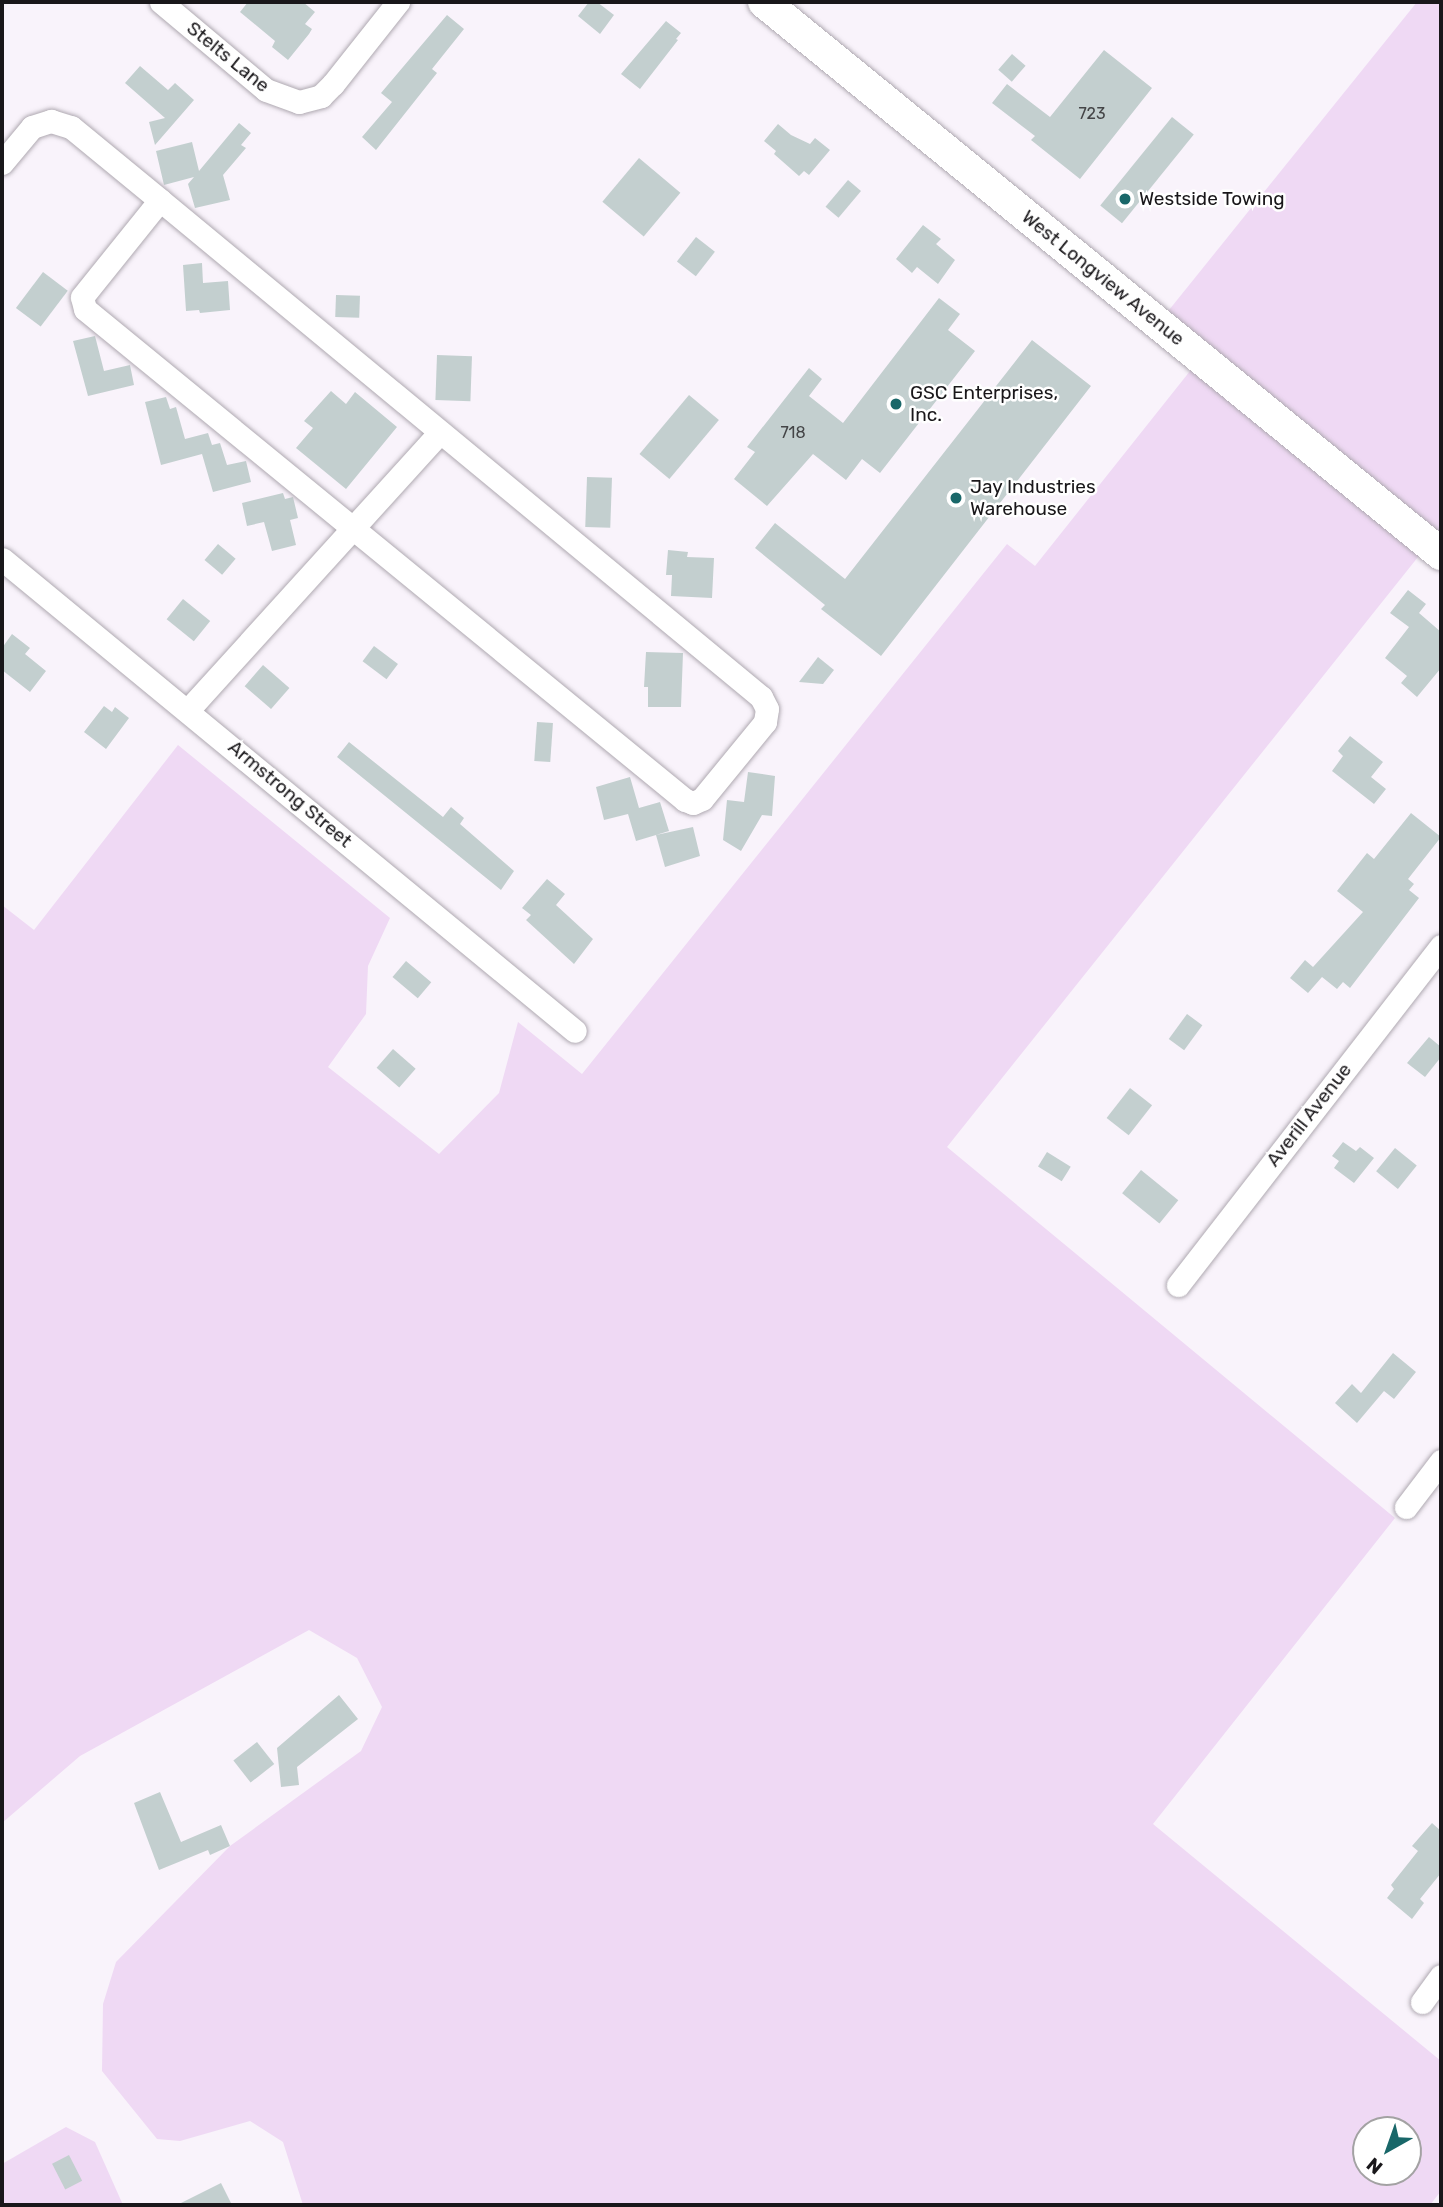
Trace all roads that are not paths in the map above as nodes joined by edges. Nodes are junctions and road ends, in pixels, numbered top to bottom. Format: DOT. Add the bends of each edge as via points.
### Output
graph roads {
  1 [pos="161,2"];
  2 [pos="398,2"];
  3 [pos="764,2"];
  4 [pos="2,163"];
  5 [pos="160,200"];
  6 [pos="440,432"];
  7 [pos="352,527"];
  8 [pos="1441,554"];
  9 [pos="2,559"];
  10 [pos="188,710"];
  11 [pos="1441,946"];
  12 [pos="575,1031"];
  13 [pos="1178,1285"];
  14 [pos="1441,1461"];
  15 [pos="1406,1507"];
  16 [pos="1441,1976"];
  17 [pos="1422,2002"];
  1 -- 2 [label="street, Stelts Lane" via="266,90 299,103 321,96 333,84"];
  3 -- 8 [label="street, West Longview Avenue"];
  4 -- 5 [label="street" via="33,127 51,121 71,127"];
  5 -- 6 [label="street"];
  5 -- 7 [label="street" via="81,304"];
  6 -- 7 [label="street"];
  6 -- 7 [label="street" via="761,697 767,709 765,722 702,799 685,800"];
  7 -- 10 [label="street"];
  9 -- 10 [label="street, Armstrong Street"];
  10 -- 12 [label="street, Armstrong Street"];
  11 -- 13 [label="street, Averill Avenue"];
  14 -- 15 [label="street"];
  16 -- 17 [label="street"];
}
